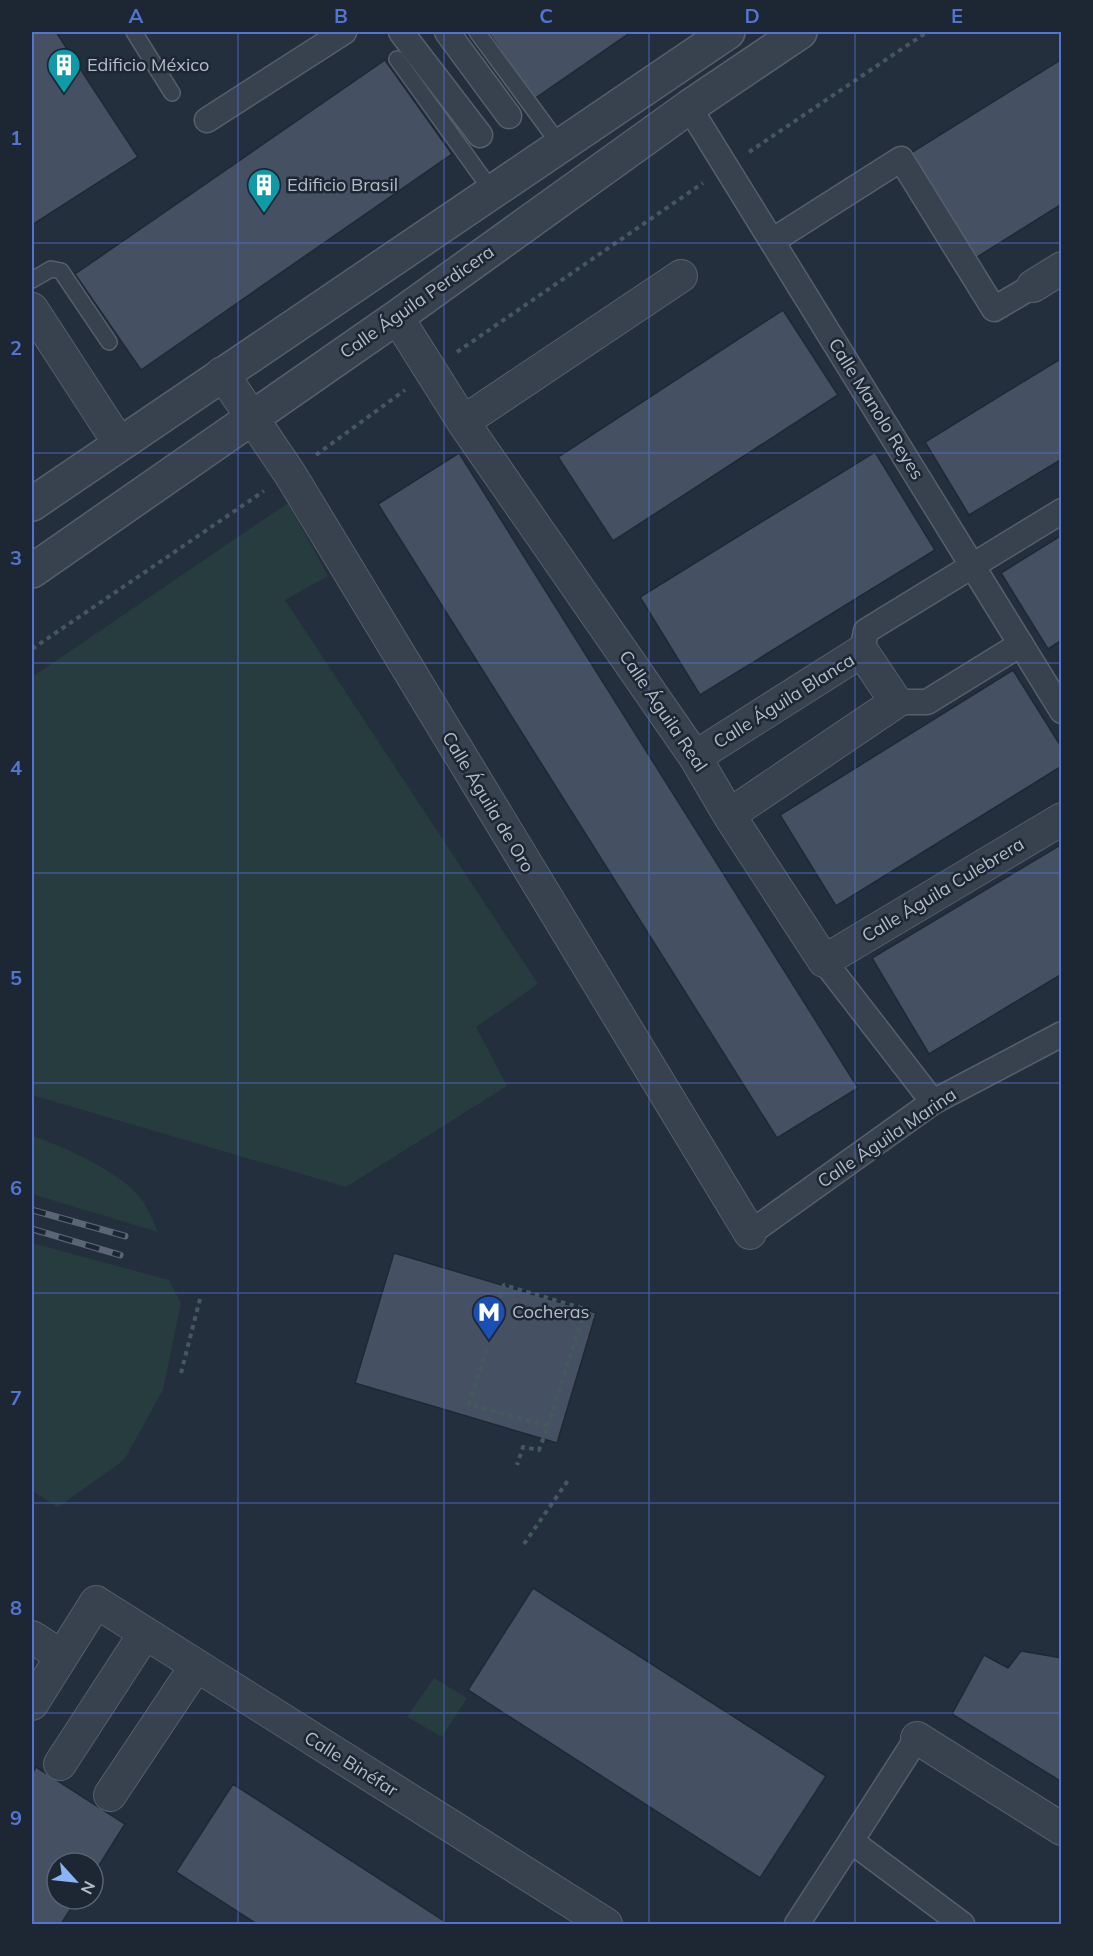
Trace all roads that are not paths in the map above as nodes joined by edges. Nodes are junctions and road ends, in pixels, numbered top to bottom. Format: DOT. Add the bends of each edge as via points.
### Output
graph roads {
  1 [pos="134,32"];
  2 [pos="344,32"];
  3 [pos="401,32"];
  4 [pos="447,32"];
  5 [pos="477,32"];
  6 [pos="728,32"];
  7 [pos="800,32"];
  8 [pos="397,59"];
  9 [pos="172,93"];
  10 [pos="689,107"];
  11 [pos="509,116"];
  12 [pos="207,120"];
  13 [pos="480,135"];
  14 [pos="560,145"];
  15 [pos="492,191"];
  16 [pos="772,241"];
  17 [pos="1062,268"];
  18 [pos="681,276"];
  19 [pos="32,280"];
  20 [pos="1033,286"];
  21 [pos="32,309"];
  22 [pos="397,317"];
  23 [pos="109,342"];
  24 [pos="222,373"];
  25 [pos="252,418"];
  26 [pos="464,423"];
  27 [pos="119,443"];
  28 [pos="32,504"];
  29 [pos="1062,511"];
  30 [pos="973,566"];
  31 [pos="32,570"];
  32 [pos="1021,644"];
  33 [pos="862,651"];
  34 [pos="896,702"];
  35 [pos="1061,711"];
  36 [pos="696,757"];
  37 [pos="729,815"];
  38 [pos="1062,819"];
  39 [pos="824,961"];
  40 [pos="1062,1034"];
  41 [pos="933,1102"];
  42 [pos="750,1233"];
  43 [pos="145,1633"];
  44 [pos="32,1637"];
  45 [pos="60,1655"];
  46 [pos="196,1666"];
  47 [pos="32,1704"];
  48 [pos="917,1738"];
  49 [pos="60,1764"];
  50 [pos="110,1796"];
  51 [pos="1062,1829"];
  52 [pos="850,1841"];
  53 [pos="606,1924"];
  54 [pos="797,1924"];
  55 [pos="962,1924"];
  1 -- 9 [label="lane"];
  2 -- 12 [label="street"];
  3 -- 13 [label="street"];
  4 -- 11 [label="street"];
  5 -- 14 [label="lane"];
  6 -- 14 [label="street"];
  7 -- 10 [label="street, Calle Águila Perdicera"];
  8 -- 15 [label="lane"];
  10 -- 16 [label="street, Calle Manolo Reyes"];
  10 -- 22 [label="street, Calle Águila Perdicera"];
  14 -- 15 [label="street"];
  15 -- 24 [label="street"];
  16 -- 20 [label="street" via="901,159 994,309"];
  16 -- 30 [label="street, Calle Manolo Reyes"];
  17 -- 20 [label="street"];
  18 -- 26 [label="street"];
  19 -- 23 [label="lane" via="51,269 61,271"];
  21 -- 27 [label="street"];
  22 -- 25 [label="street, Calle Águila Perdicera"];
  22 -- 26 [label="street, Calle Águila Real"];
  24 -- 25 [label="street, Calle Águila de Oro"];
  24 -- 27 [label="street"];
  25 -- 31 [label="street, Calle Águila Perdicera"];
  25 -- 42 [label="street, Calle Águila de Oro" via="290,474"];
  26 -- 36 [label="street, Calle Águila Real"];
  27 -- 28 [label="street"];
  29 -- 30 [label="street"];
  30 -- 32 [label="street, Calle Manolo Reyes"];
  30 -- 33 [label="street" via="866,631"];
  32 -- 34 [label="street" via="927,702"];
  32 -- 35 [label="street, Calle Manolo Reyes"];
  33 -- 34 [label="street, Calle Águila Blanca"];
  33 -- 36 [label="street, Calle Águila Blanca"];
  34 -- 37 [label="street"];
  36 -- 37 [label="street, Calle Águila Real"];
  37 -- 39 [label="street, Calle Águila Real"];
  38 -- 39 [label="street, Calle Águila Culebrera"];
  39 -- 41 [label="street, Calle Águila Real"];
  40 -- 41 [label="street, Calle Águila Marina"];
  41 -- 42 [label="street, Calle Águila Marina"];
  43 -- 45 [label="street, Calle Binéfar" via="96,1602"];
  43 -- 46 [label="street, Calle Binéfar"];
  43 -- 49 [label="street"];
  44 -- 45 [label="street"];
  45 -- 47 [label="street"];
  46 -- 50 [label="street"];
  46 -- 53 [label="street, Calle Binéfar"];
  48 -- 51 [label="street"];
  48 -- 52 [label="street"];
  52 -- 54 [label="street"];
  52 -- 55 [label="street"];
}
